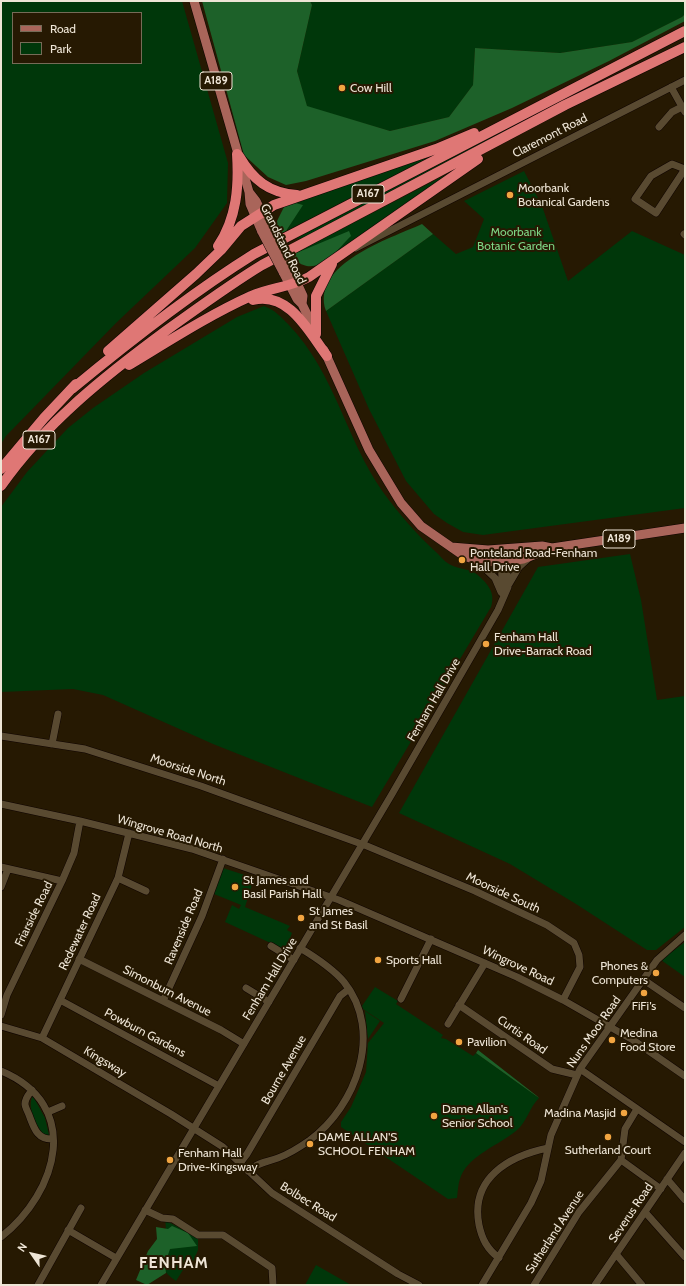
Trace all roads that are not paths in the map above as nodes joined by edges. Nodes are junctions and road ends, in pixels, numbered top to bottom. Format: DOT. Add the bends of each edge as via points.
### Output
graph roads {
  1 [pos="194,1"];
  2 [pos="685,31"];
  3 [pos="685,47"];
  4 [pos="685,80"];
  5 [pos="671,87"];
  6 [pos="556,98"];
  7 [pos="565,105"];
  8 [pos="683,110"];
  9 [pos="659,126"];
  10 [pos="237,154"];
  11 [pos="685,169"];
  12 [pos="299,195"];
  13 [pos="258,214"];
  14 [pos="346,252"];
  15 [pos="334,261"];
  16 [pos="196,274"];
  17 [pos="293,284"];
  18 [pos="236,304"];
  19 [pos="316,334"];
  20 [pos="327,356"];
  21 [pos="72,389"];
  22 [pos="81,397"];
  23 [pos="1,469"];
  24 [pos="1,486"];
  25 [pos="685,528"];
  26 [pos="453,547"];
  27 [pos="552,548"];
  28 [pos="531,557"];
  29 [pos="505,558"];
  30 [pos="476,561"];
  31 [pos="508,587"];
  32 [pos="503,598"];
  33 [pos="58,714"];
  34 [pos="1,736"];
  35 [pos="52,744"];
  36 [pos="1,804"];
  37 [pos="80,821"];
  38 [pos="129,833"];
  39 [pos="362,844"];
  40 [pos="223,860"];
  41 [pos="5,868"];
  42 [pos="118,878"];
  43 [pos="62,881"];
  44 [pos="1,887"];
  45 [pos="146,891"];
  46 [pos="330,897"];
  47 [pos="685,935"];
  48 [pos="431,939"];
  49 [pos="270,946"];
  50 [pos="300,948"];
  51 [pos="79,959"];
  52 [pos="294,960"];
  53 [pos="485,963"];
  54 [pos="644,980"];
  55 [pos="246,988"];
  56 [pos="349,990"];
  57 [pos="401,999"];
  58 [pos="60,1000"];
  59 [pos="563,1000"];
  60 [pos="163,1001"];
  61 [pos="269,1002"];
  62 [pos="459,1005"];
  63 [pos="685,1008"];
  64 [pos="1,1015"];
  65 [pos="448,1024"];
  66 [pos="1,1026"];
  67 [pos="611,1027"];
  68 [pos="42,1038"];
  69 [pos="244,1044"];
  70 [pos="1,1071"];
  71 [pos="578,1072"];
  72 [pos="685,1076"];
  73 [pos="219,1086"];
  74 [pos="32,1090"];
  75 [pos="62,1106"];
  76 [pos="637,1109"];
  77 [pos="48,1112"];
  78 [pos="194,1128"];
  79 [pos="53,1139"];
  80 [pos="685,1142"];
  81 [pos="548,1148"];
  82 [pos="685,1153"];
  83 [pos="621,1160"];
  84 [pos="240,1163"];
  85 [pos="248,1171"];
  86 [pos="667,1179"];
  87 [pos="661,1189"];
  88 [pos="685,1200"];
  89 [pos="81,1208"];
  90 [pos="145,1210"];
  91 [pos="645,1212"];
  92 [pos="68,1230"];
  93 [pos="1,1237"];
  94 [pos="616,1254"];
  95 [pos="685,1257"];
  96 [pos="116,1258"];
  97 [pos="499,1258"];
  98 [pos="38,1285"];
  99 [pos="101,1285"];
  100 [pos="273,1285"];
  101 [pos="419,1285"];
  102 [pos="482,1285"];
  103 [pos="534,1285"];
  104 [pos="595,1285"];
  105 [pos="642,1285"];
  1 -- 10 [label="main road, Grandstand Road / A189"];
  2 -- 6 [label="highway, A167"];
  3 -- 7 [label="highway, A167"];
  4 -- 5 [label="street, Claremont Road"];
  5 -- 8 [label="street"];
  5 -- 14 [label="street, Claremont Road"];
  6 -- 12 [label="highway" via="436,149"];
  6 -- 21 [label="highway, A167" via="254,254 219,276 138,335"];
  7 -- 14 [label="highway" via="463,168"];
  7 -- 22 [label="highway, A167" via="262,265 139,350"];
  8 -- 9 [label="street" via="667,117"];
  10 -- 12 [label="highway" via="247,170 262,184 276,191"];
  10 -- 13 [label="main road, Grandstand Road / A189" via="249,192 250,204"];
  10 -- 16 [label="highway" via="238,188 232,218 220,242"];
  11 -- 11 [label="street" via="656,213 635,199 650,176 667,165 676,164"];
  12 -- 13 [label="highway"];
  13 -- 16 [label="highway" via="241,226"];
  13 -- 17 [label="main road, Grandstand Road / A189, bridge"];
  14 -- 15 [label="highway"];
  15 -- 17 [label="highway"];
  15 -- 19 [label="highway" via="316,296"];
  16 -- 21 [label="highway" via="95,362"];
  17 -- 18 [label="highway" via="262,292"];
  17 -- 19 [label="main road, Grandstand Road / A189" via="297,299 302,304"];
  18 -- 20 [label="highway" via="261,298 279,301 300,321"];
  18 -- 22 [label="highway" via="146,355"];
  19 -- 20 [label="main road, Grandstand Road / A189"];
  20 -- 26 [label="main road, Grandstand Road / A189" via="369,450 401,503 421,526 437,539"];
  21 -- 23 [label="highway, A167"];
  22 -- 24 [label="highway, A167" via="53,425"];
  25 -- 27 [label="main road, A189"];
  26 -- 29 [label="main road, A189"];
  26 -- 30 [label="main road, A189"];
  27 -- 28 [label="main road, A189"];
  27 -- 29 [label="main road, A189" via="542,546"];
  28 -- 29 [label="main road, A189"];
  28 -- 31 [label="street" via="519,567"];
  29 -- 30 [label="main road, A189"];
  29 -- 31 [label="street, Fenham Hall Drive"];
  29 -- 32 [label="street"];
  30 -- 32 [label="street" via="495,578"];
  31 -- 32 [label="street, Fenham Hall Drive"];
  32 -- 39 [label="street, Fenham Hall Drive" via="476,650"];
  33 -- 35 [label="street"];
  34 -- 35 [label="street, Moorside North"];
  35 -- 39 [label="street, Moorside North" via="85,750 180,779"];
  36 -- 37 [label="street, Wingrove Road North"];
  37 -- 38 [label="street, Wingrove Road North"];
  37 -- 43 [label="street, Friarside Road" via="74,853"];
  38 -- 40 [label="street, Wingrove Road North" via="192,849"];
  38 -- 42 [label="street, Redewater Road"];
  39 -- 46 [label="street, Fenham Hall Drive"];
  39 -- 59 [label="street, Moorside South" via="475,891 563,934 574,943 579,954 580,967"];
  40 -- 46 [label="street, Wingrove Road North"];
  40 -- 60 [label="street, Ravenside Road" via="202,916"];
  41 -- 43 [label="street"];
  41 -- 44 [label="street"];
  42 -- 45 [label="street"];
  42 -- 51 [label="street, Redewater Road"];
  43 -- 64 [label="street, Friarside Road" via="7,996"];
  46 -- 48 [label="street, Wingrove Road"];
  46 -- 50 [label="street, Fenham Hall Drive"];
  47 -- 54 [label="street, Nuns Moor Road" via="657,960"];
  48 -- 53 [label="street, Wingrove Road"];
  48 -- 57 [label="street"];
  49 -- 52 [label="street"];
  50 -- 52 [label="street, Fenham Hall Drive"];
  50 -- 56 [label="street" via="338,977"];
  51 -- 58 [label="street, Redewater Road"];
  51 -- 60 [label="street, Simonburn Avenue"];
  52 -- 61 [label="street, Fenham Hall Drive"];
  53 -- 59 [label="street, Wingrove Road"];
  53 -- 62 [label="street"];
  54 -- 63 [label="street"];
  54 -- 67 [label="street, Nuns Moor Road"];
  55 -- 61 [label="street"];
  56 -- 84 [label="street, Bourne Avenue" via="340,996"];
  56 -- 85 [label="street" via="361,1025 362,1059 346,1101 332,1120 309,1141 279,1157 254,1165"];
  58 -- 68 [label="street, Redewater Road"];
  58 -- 73 [label="street, Powburn Gardens"];
  59 -- 67 [label="street, Wingrove Road"];
  60 -- 69 [label="street, Simonburn Avenue"];
  61 -- 69 [label="street, Fenham Hall Drive"];
  62 -- 65 [label="street"];
  62 -- 71 [label="street, Curtis Road" via="552,1069"];
  66 -- 68 [label="street, Kingsway"];
  67 -- 71 [label="street, Nuns Moor Road"];
  67 -- 72 [label="street, Wingrove Road"];
  68 -- 78 [label="street, Kingsway"];
  69 -- 73 [label="street, Fenham Hall Drive"];
  70 -- 74 [label="street" via="17,1078"];
  71 -- 76 [label="street"];
  71 -- 81 [label="street, Nuns Moor Road"];
  73 -- 78 [label="street, Fenham Hall Drive"];
  74 -- 77 [label="street"];
  74 -- 79 [label="street" via="25,1104 35,1129 45,1140"];
  75 -- 77 [label="street"];
  76 -- 80 [label="street"];
  76 -- 83 [label="street" via="625,1129"];
  77 -- 79 [label="street" via="52,1122"];
  78 -- 84 [label="street, Bolbec Road" via="223,1147"];
  78 -- 90 [label="street, Fenham Hall Drive"];
  79 -- 93 [label="street" via="52,1158 45,1180 16,1224"];
  81 -- 97 [label="street, Nuns Moor Road" via="541,1181"];
  81 -- 97 [label="street" via="512,1160 490,1176 484,1185 480,1195 478,1217 484,1241 490,1251"];
  82 -- 86 [label="street, Severus Road"];
  83 -- 87 [label="street"];
  83 -- 103 [label="street, Sutherland Avenue" via="578,1212"];
  84 -- 85 [label="street, Bolbec Road"];
  85 -- 101 [label="street, Bolbec Road" via="272,1193"];
  86 -- 87 [label="street, Severus Road"];
  86 -- 88 [label="street"];
  87 -- 91 [label="street, Severus Road"];
  89 -- 92 [label="street"];
  90 -- 96 [label="street, Fenham Hall Drive"];
  90 -- 100 [label="street" via="162,1218 173,1219 198,1235 223,1235 272,1268"];
  91 -- 94 [label="street, Severus Road"];
  91 -- 95 [label="street"];
  92 -- 96 [label="street"];
  92 -- 98 [label="street"];
  94 -- 104 [label="street, Severus Road"];
  94 -- 105 [label="street"];
  96 -- 99 [label="street, Fenham Hall Drive"];
  97 -- 102 [label="street, Nuns Moor Road"];
}
